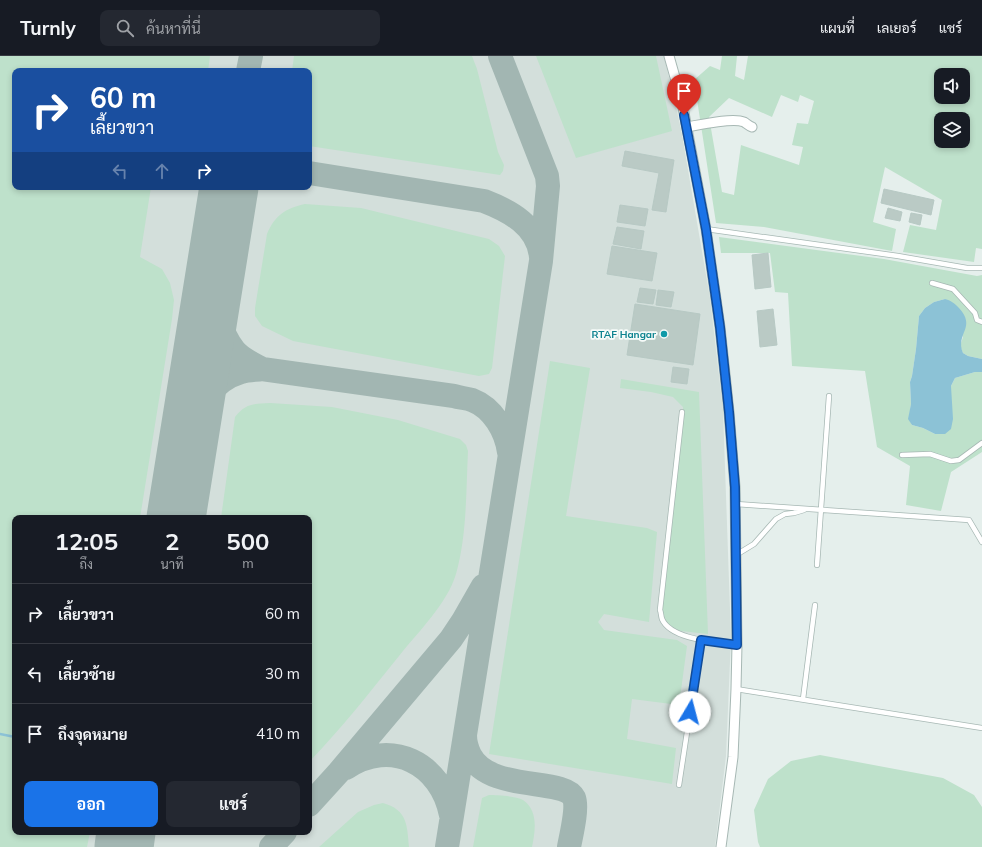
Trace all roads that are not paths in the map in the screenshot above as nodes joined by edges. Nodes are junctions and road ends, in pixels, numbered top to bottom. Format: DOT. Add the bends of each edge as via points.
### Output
graph roads {
  1 [pos="669,56"];
  2 [pos="687,127"];
  3 [pos="752,127"];
  4 [pos="706,229"];
  5 [pos="982,268"];
  6 [pos="932,283"];
  7 [pos="982,322"];
  8 [pos="829,396"];
  9 [pos="682,412"];
  10 [pos="982,444"];
  11 [pos="902,455"];
  12 [pos="736,504"];
  13 [pos="807,509"];
  14 [pos="821,510"];
  15 [pos="982,542"];
  16 [pos="736,555"];
  17 [pos="817,565"];
  18 [pos="815,605"];
  19 [pos="701,640"];
  20 [pos="737,645"];
  21 [pos="736,689"];
  22 [pos="803,700"];
  23 [pos="982,728"];
  24 [pos="679,785"];
  25 [pos="721,847"];
  1 -- 2 [label="street"];
  2 -- 3 [label="street" via="725,121 744,122"];
  2 -- 4 [label="street"];
  4 -- 5 [label="lane" via="967,268"];
  4 -- 12 [label="street" via="720,327"];
  6 -- 7 [label="lane" via="953,289 975,313 977,320"];
  8 -- 14 [label="lane"];
  9 -- 19 [label="lane" via="660,610 662,620 670,629 691,639"];
  10 -- 11 [label="lane" via="958,460 951,461 930,454"];
  12 -- 13 [label="lane"];
  12 -- 16 [label="street"];
  13 -- 14 [label="lane"];
  13 -- 16 [label="lane" via="776,519 754,544"];
  14 -- 15 [label="lane" via="969,520"];
  14 -- 17 [label="lane"];
  16 -- 20 [label="street"];
  18 -- 22 [label="lane"];
  19 -- 20 [label="lane"];
  19 -- 24 [label="lane"];
  20 -- 21 [label="street"];
  21 -- 22 [label="lane"];
  21 -- 25 [label="street" via="733,757"];
  22 -- 23 [label="lane"];
}
